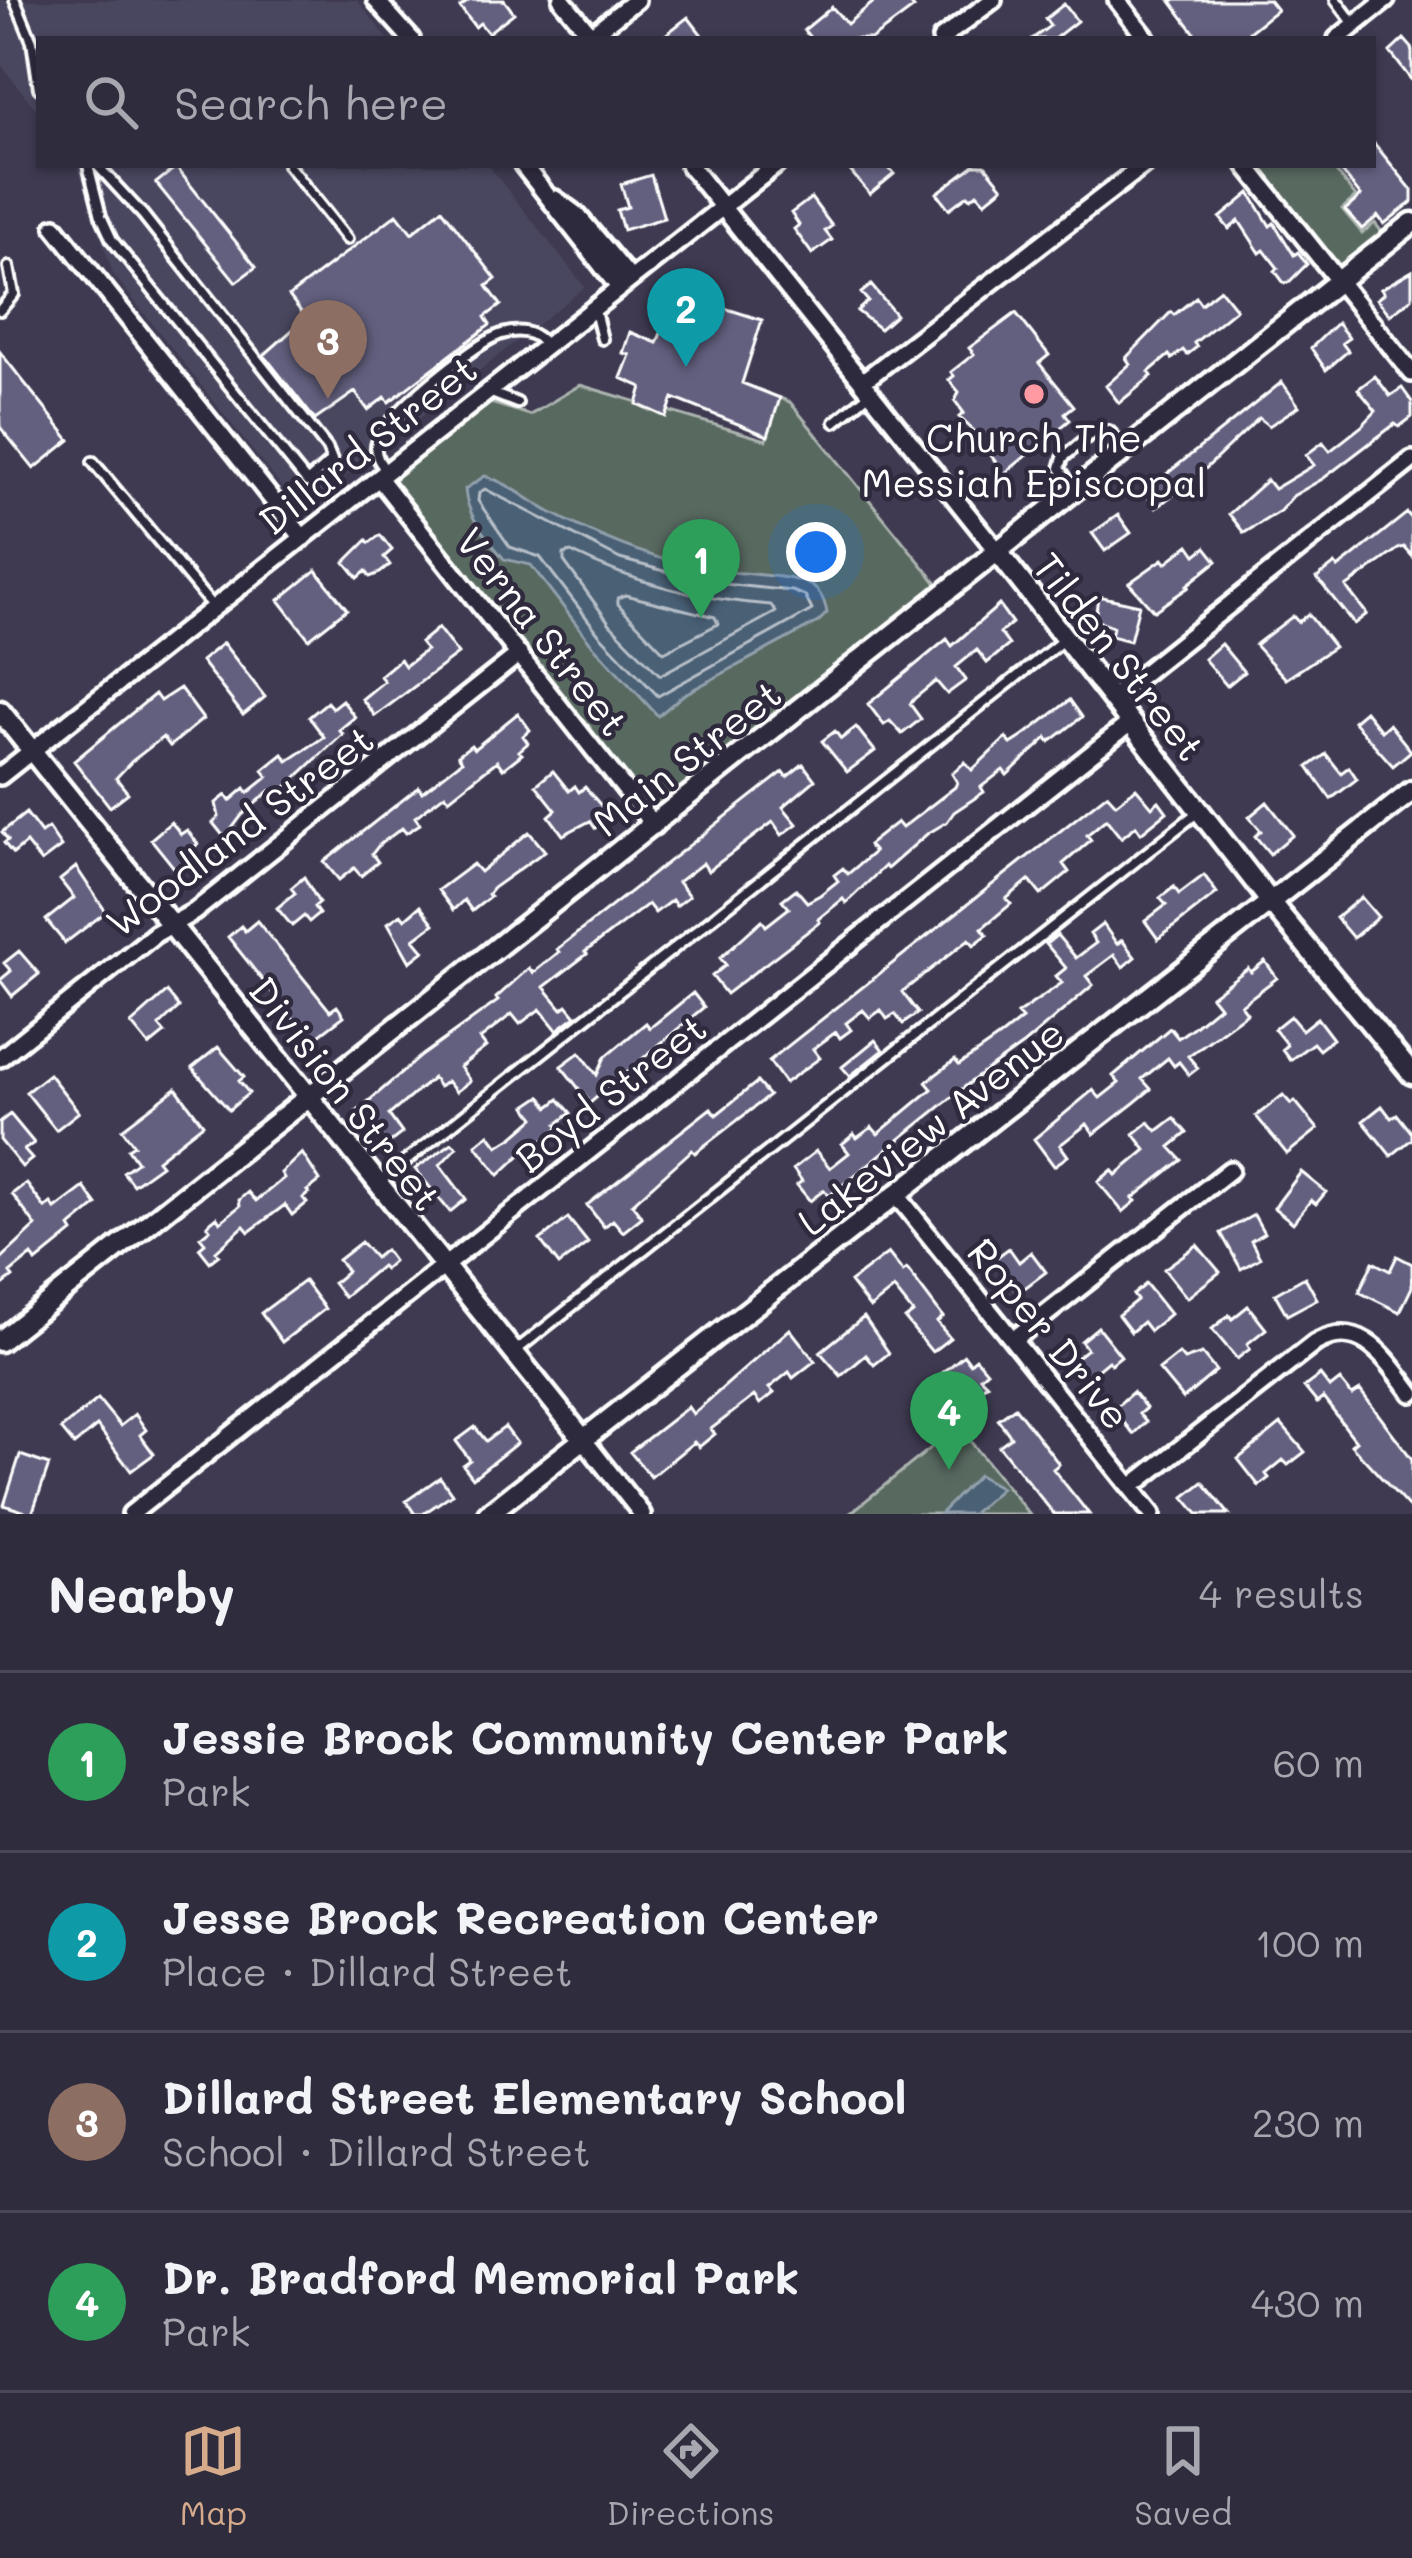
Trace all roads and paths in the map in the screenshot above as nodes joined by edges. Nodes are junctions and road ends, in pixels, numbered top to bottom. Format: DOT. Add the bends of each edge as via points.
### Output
graph roads {
  1 [pos="15,0"];
  2 [pos="376,0"];
  3 [pos="562,0"];
  4 [pos="636,0"];
  5 [pos="993,0"];
  6 [pos="1118,0"];
  7 [pos="1336,0"];
  8 [pos="1386,0"];
  9 [pos="1355,25"];
  10 [pos="408,36"];
  11 [pos="591,36"];
  12 [pos="593,36"];
  13 [pos="945,36"];
  14 [pos="1145,36"];
  15 [pos="1341,36"];
  16 [pos="36,68"];
  17 [pos="93,168"];
  18 [pos="96,168"];
  19 [pos="290,168"];
  20 [pos="526,168"];
  21 [pos="691,168"];
  22 [pos="772,168"];
  23 [pos="1140,168"];
  24 [pos="1248,168"];
  25 [pos="721,207"];
  26 [pos="1412,223"];
  27 [pos="55,227"];
  28 [pos="347,238"];
  29 [pos="10,267"];
  30 [pos="1338,281"];
  31 [pos="623,282"];
  32 [pos="594,305"];
  33 [pos="0,310"];
  34 [pos="602,339"];
  35 [pos="545,344"];
  36 [pos="1412,374"];
  37 [pos="867,388"];
  38 [pos="487,391"];
  39 [pos="517,403"];
  40 [pos="835,422"];
  41 [pos="1126,449"];
  42 [pos="1412,460"];
  43 [pos="93,462"];
  44 [pos="383,475"];
  45 [pos="1074,490"];
  46 [pos="303,538"];
  47 [pos="997,551"];
  48 [pos="214,608"];
  49 [pos="1065,639"];
  50 [pos="519,655"];
  51 [pos="1111,699"];
  52 [pos="0,711"];
  53 [pos="1130,723"];
  54 [pos="32,751"];
  55 [pos="0,776"];
  56 [pos="1412,791"];
  57 [pos="1199,812"];
  58 [pos="653,826"];
  59 [pos="1272,902"];
  60 [pos="171,926"];
  61 [pos="0,1058"];
  62 [pos="1412,1074"];
  63 [pos="307,1096"];
  64 [pos="1230,1170"];
  65 [pos="376,1184"];
  66 [pos="896,1194"];
  67 [pos="442,1267"];
  68 [pos="1013,1340"];
  69 [pos="0,1341"];
  70 [pos="513,1354"];
  71 [pos="1412,1393"];
  72 [pos="583,1439"];
  73 [pos="1131,1487"];
  74 [pos="158,1493"];
  75 [pos="131,1514"];
  76 [pos="148,1514"];
  77 [pos="488,1514"];
  78 [pos="642,1514"];
  79 [pos="1152,1514"];
  1 -- 16 [label="lane"];
  2 -- 10 [label="street"];
  3 -- 11 [label="street"];
  4 -- 12 [label="street"];
  5 -- 13 [label="street"];
  6 -- 14 [label="street"];
  7 -- 9 [label="lane"];
  8 -- 9 [label="street"];
  9 -- 15 [label="street"];
  17 -- 18 [label="lane" via="112,239 307,482 332,460 327,448 143,215"];
  19 -- 28 [label="lane"];
  20 -- 31 [label="street" via="578,216"];
  21 -- 25 [label="street, Tilden Street"];
  22 -- 25 [label="street, Dillard Street"];
  23 -- 37 [label="street"];
  24 -- 30 [label="street"];
  25 -- 31 [label="street, Dillard Street"];
  25 -- 37 [label="street, Tilden Street"];
  26 -- 30 [label="street, Main Street"];
  27 -- 46 [label="street"];
  29 -- 33 [label="lane" via="14,294"];
  30 -- 36 [label="street"];
  30 -- 41 [label="street, Main Street"];
  31 -- 32 [label="street, Dillard Street"];
  32 -- 34 [label="lane"];
  32 -- 35 [label="street, Dillard Street"];
  35 -- 38 [label="street, Dillard Street"];
  35 -- 44 [label="lane" via="521,331 487,341 390,418 376,446"];
  37 -- 40 [label="lane"];
  37 -- 47 [label="street, Tilden Street"];
  38 -- 39 [label="lane"];
  38 -- 44 [label="street, Dillard Street"];
  41 -- 45 [label="street, Main Street"];
  41 -- 45 [label="lane" via="1109,430 1096,430 1060,468"];
  42 -- 51 [label="street"];
  43 -- 48 [label="lane"];
  44 -- 46 [label="street, Dillard Street"];
  44 -- 50 [label="street, Verna Street"];
  45 -- 47 [label="street, Main Street"];
  46 -- 48 [label="street, Dillard Street"];
  47 -- 49 [label="street, Tilden Street"];
  47 -- 58 [label="street, Main Street"];
  48 -- 54 [label="street, Dillard Street"];
  49 -- 51 [label="street, Tilden Street"];
  49 -- 65 [label="lane"];
  50 -- 58 [label="street, Verna Street"];
  50 -- 60 [label="street, Woodland Street"];
  51 -- 53 [label="street, Tilden Street"];
  52 -- 54 [label="street, Division Street"];
  53 -- 57 [label="street, Tilden Street"];
  53 -- 67 [label="street, Boyd Street"];
  54 -- 55 [label="street, Dillard Street"];
  54 -- 60 [label="street, Division Street"];
  56 -- 59 [label="street, Lakeview Avenue"];
  57 -- 59 [label="street, Tilden Street"];
  57 -- 70 [label="lane"];
  58 -- 63 [label="street, Main Street"];
  59 -- 62 [label="street, Tilden Street"];
  59 -- 66 [label="street, Lakeview Avenue"];
  60 -- 61 [label="street, Woodland Street"];
  60 -- 63 [label="street, Division Street"];
  63 -- 65 [label="street, Division Street"];
  63 -- 69 [label="street, Main Street"];
  64 -- 68 [label="street"];
  65 -- 67 [label="street, Division Street"];
  66 -- 68 [label="street, Roper Drive"];
  66 -- 72 [label="street, Lakeview Avenue"];
  67 -- 70 [label="street, Division Street"];
  67 -- 74 [label="street, Boyd Street"];
  68 -- 73 [label="street, Roper Drive"];
  70 -- 72 [label="street, Division Street"];
  71 -- 73 [label="street" via="1382,1353 1353,1334 1333,1333"];
  72 -- 77 [label="street, Lakeview Avenue"];
  72 -- 78 [label="street, Division Street"];
  73 -- 79 [label="street, Roper Drive"];
  74 -- 75 [label="street, Boyd Street"];
  74 -- 76 [label="street"];
}
